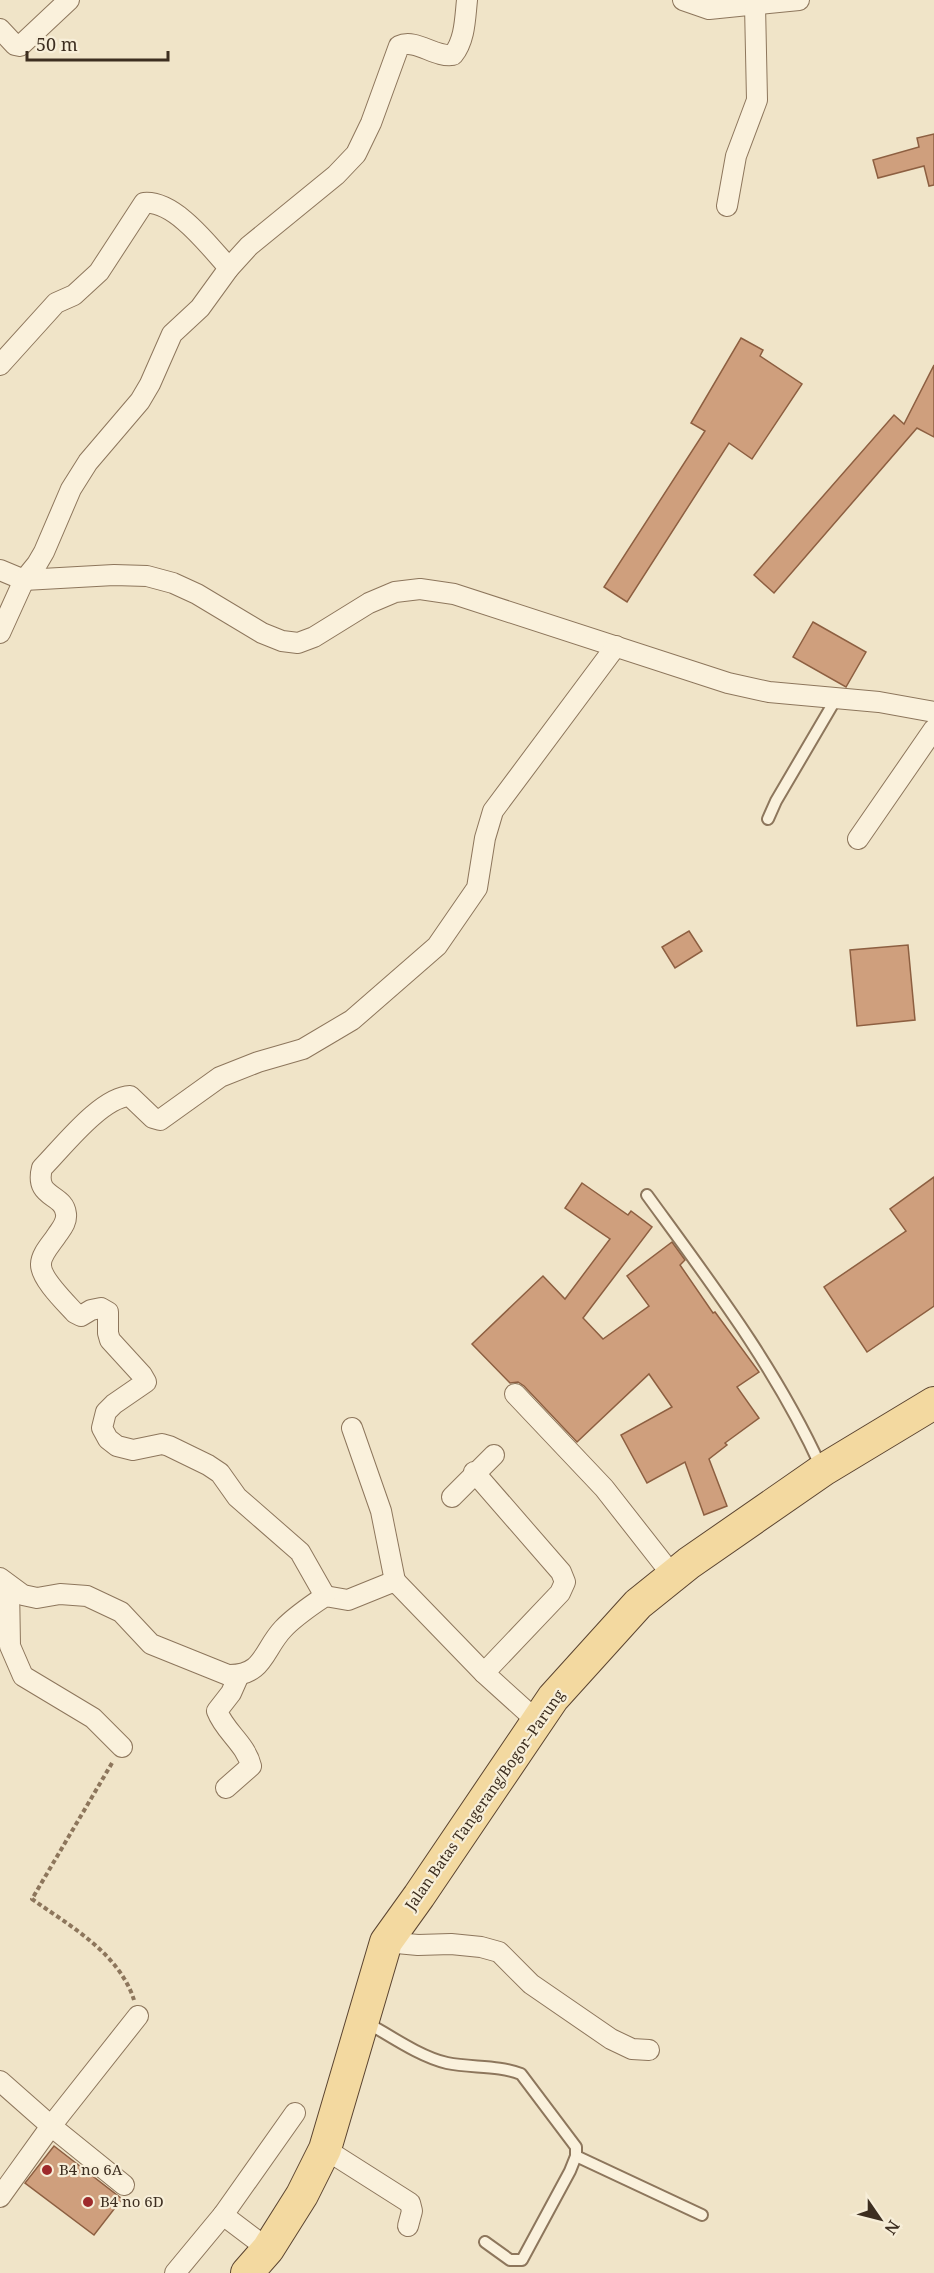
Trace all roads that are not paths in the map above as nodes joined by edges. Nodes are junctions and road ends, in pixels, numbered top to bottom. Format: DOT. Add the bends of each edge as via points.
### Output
graph roads {
  1 [pos="69,0"];
  2 [pos="467,0"];
  3 [pos="683,0"];
  4 [pos="799,0"];
  5 [pos="755,5"];
  6 [pos="0,29"];
  7 [pos="727,206"];
  8 [pos="229,268"];
  9 [pos="0,365"];
  10 [pos="0,570"];
  11 [pos="24,580"];
  12 [pos="0,633"];
  13 [pos="616,646"];
  14 [pos="837,697"];
  15 [pos="934,712"];
  16 [pos="934,729"];
  17 [pos="768,819"];
  18 [pos="858,839"];
  19 [pos="647,1195"];
  20 [pos="515,1394"];
  21 [pos="934,1403"];
  22 [pos="352,1428"];
  23 [pos="494,1455"];
  24 [pos="823,1470"];
  25 [pos="474,1472"];
  26 [pos="452,1497"];
  27 [pos="673,1576"];
  28 [pos="395,1581"];
  29 [pos="4,1582"];
  30 [pos="325,1596"];
  31 [pos="484,1673"];
  32 [pos="239,1675"];
  33 [pos="537,1721"];
  34 [pos="122,1746"];
  35 [pos="226,1788"];
  36 [pos="386,1942"];
  37 [pos="138,2016"];
  38 [pos="364,2021"];
  39 [pos="649,2050"];
  40 [pos="0,2081"];
  41 [pos="294,2113"];
  42 [pos="51,2126"];
  43 [pos="325,2149"];
  44 [pos="576,2156"];
  45 [pos="124,2185"];
  46 [pos="0,2197"];
  47 [pos="223,2215"];
  48 [pos="702,2215"];
  49 [pos="408,2226"];
  50 [pos="485,2242"];
  51 [pos="268,2249"];
  52 [pos="175,2273"];
  53 [pos="247,2273"];
  1 -- 6 [label="street" via="20,46"];
  2 -- 8 [label="street" via="459,47 453,55 444,57 410,44 399,46 356,154 249,246"];
  3 -- 5 [label="street" via="709,9"];
  4 -- 5 [label="street"];
  5 -- 7 [label="street" via="757,100 736,156"];
  8 -- 9 [label="street" via="178,216 153,203 144,203 99,272 74,295 56,303"];
  8 -- 11 [label="street" via="200,308 172,334 140,401 88,462 71,489 44,552"];
  10 -- 11 [label="street"];
  11 -- 12 [label="street"];
  11 -- 13 [label="street" via="147,576 197,594 262,633 298,643 369,603 395,592 420,589 454,594"];
  13 -- 14 [label="street" via="728,683 769,692"];
  13 -- 30 [label="street" via="494,811 477,888 436,946 352,1020 303,1048 220,1077 160,1120 130,1096 110,1102 42,1168 40,1179 45,1191 64,1208 66,1215 65,1224 40,1264 46,1279 75,1313 81,1316 100,1308 108,1312 110,1340 146,1382 106,1412 102,1422 104,1434 126,1449 169,1446 220,1473 237,1497 300,1552"];
  14 -- 15 [label="street"];
  14 -- 17 [label="lane"];
  16 -- 18 [label="street"];
  19 -- 24 [label="lane" via="781,1387"];
  20 -- 27 [label="street" via="604,1488"];
  21 -- 24 [label="main road, Jalan Batas Tangerang/Bogor–Parung"];
  22 -- 28 [label="street" via="381,1511"];
  23 -- 25 [label="street"];
  24 -- 27 [label="main road, Jalan Batas Tangerang/Bogor–Parung"];
  25 -- 26 [label="street"];
  25 -- 31 [label="street" via="561,1572 565,1582 560,1593"];
  27 -- 33 [label="main road, Jalan Batas Tangerang/Bogor–Parung" via="608,1635"];
  28 -- 30 [label="street" via="348,1600"];
  28 -- 31 [label="street"];
  29 -- 32 [label="street" via="23,1595 37,1598 60,1594 87,1596 121,1612 151,1644 221,1672"];
  29 -- 34 [label="street" via="10,1646 23,1676 93,1718"];
  30 -- 32 [label="street" via="284,1627 258,1666"];
  31 -- 33 [label="street"];
  32 -- 35 [label="street" via="217,1711 251,1766"];
  33 -- 36 [label="main road, Jalan Batas Tangerang/Bogor–Parung"];
  36 -- 38 [label="main road, Jalan Batas Tangerang/Bogor–Parung"];
  36 -- 39 [label="street" via="451,1944 499,1952 531,1984 604,2034 632,2049"];
  37 -- 42 [label="street"];
  38 -- 43 [label="main road, Jalan Batas Tangerang/Bogor–Parung"];
  38 -- 44 [label="lane" via="432,2058 521,2074 570,2138"];
  40 -- 42 [label="street"];
  41 -- 47 [label="street"];
  42 -- 45 [label="street"];
  42 -- 46 [label="street"];
  43 -- 49 [label="street" via="410,2203"];
  43 -- 51 [label="main road, Jalan Batas Tangerang/Bogor–Parung"];
  44 -- 48 [label="lane"];
  44 -- 50 [label="lane" via="522,2260 510,2260"];
  47 -- 51 [label="street"];
  47 -- 52 [label="street"];
  51 -- 53 [label="main road, Jalan Batas Tangerang/Bogor–Parung"];
}
